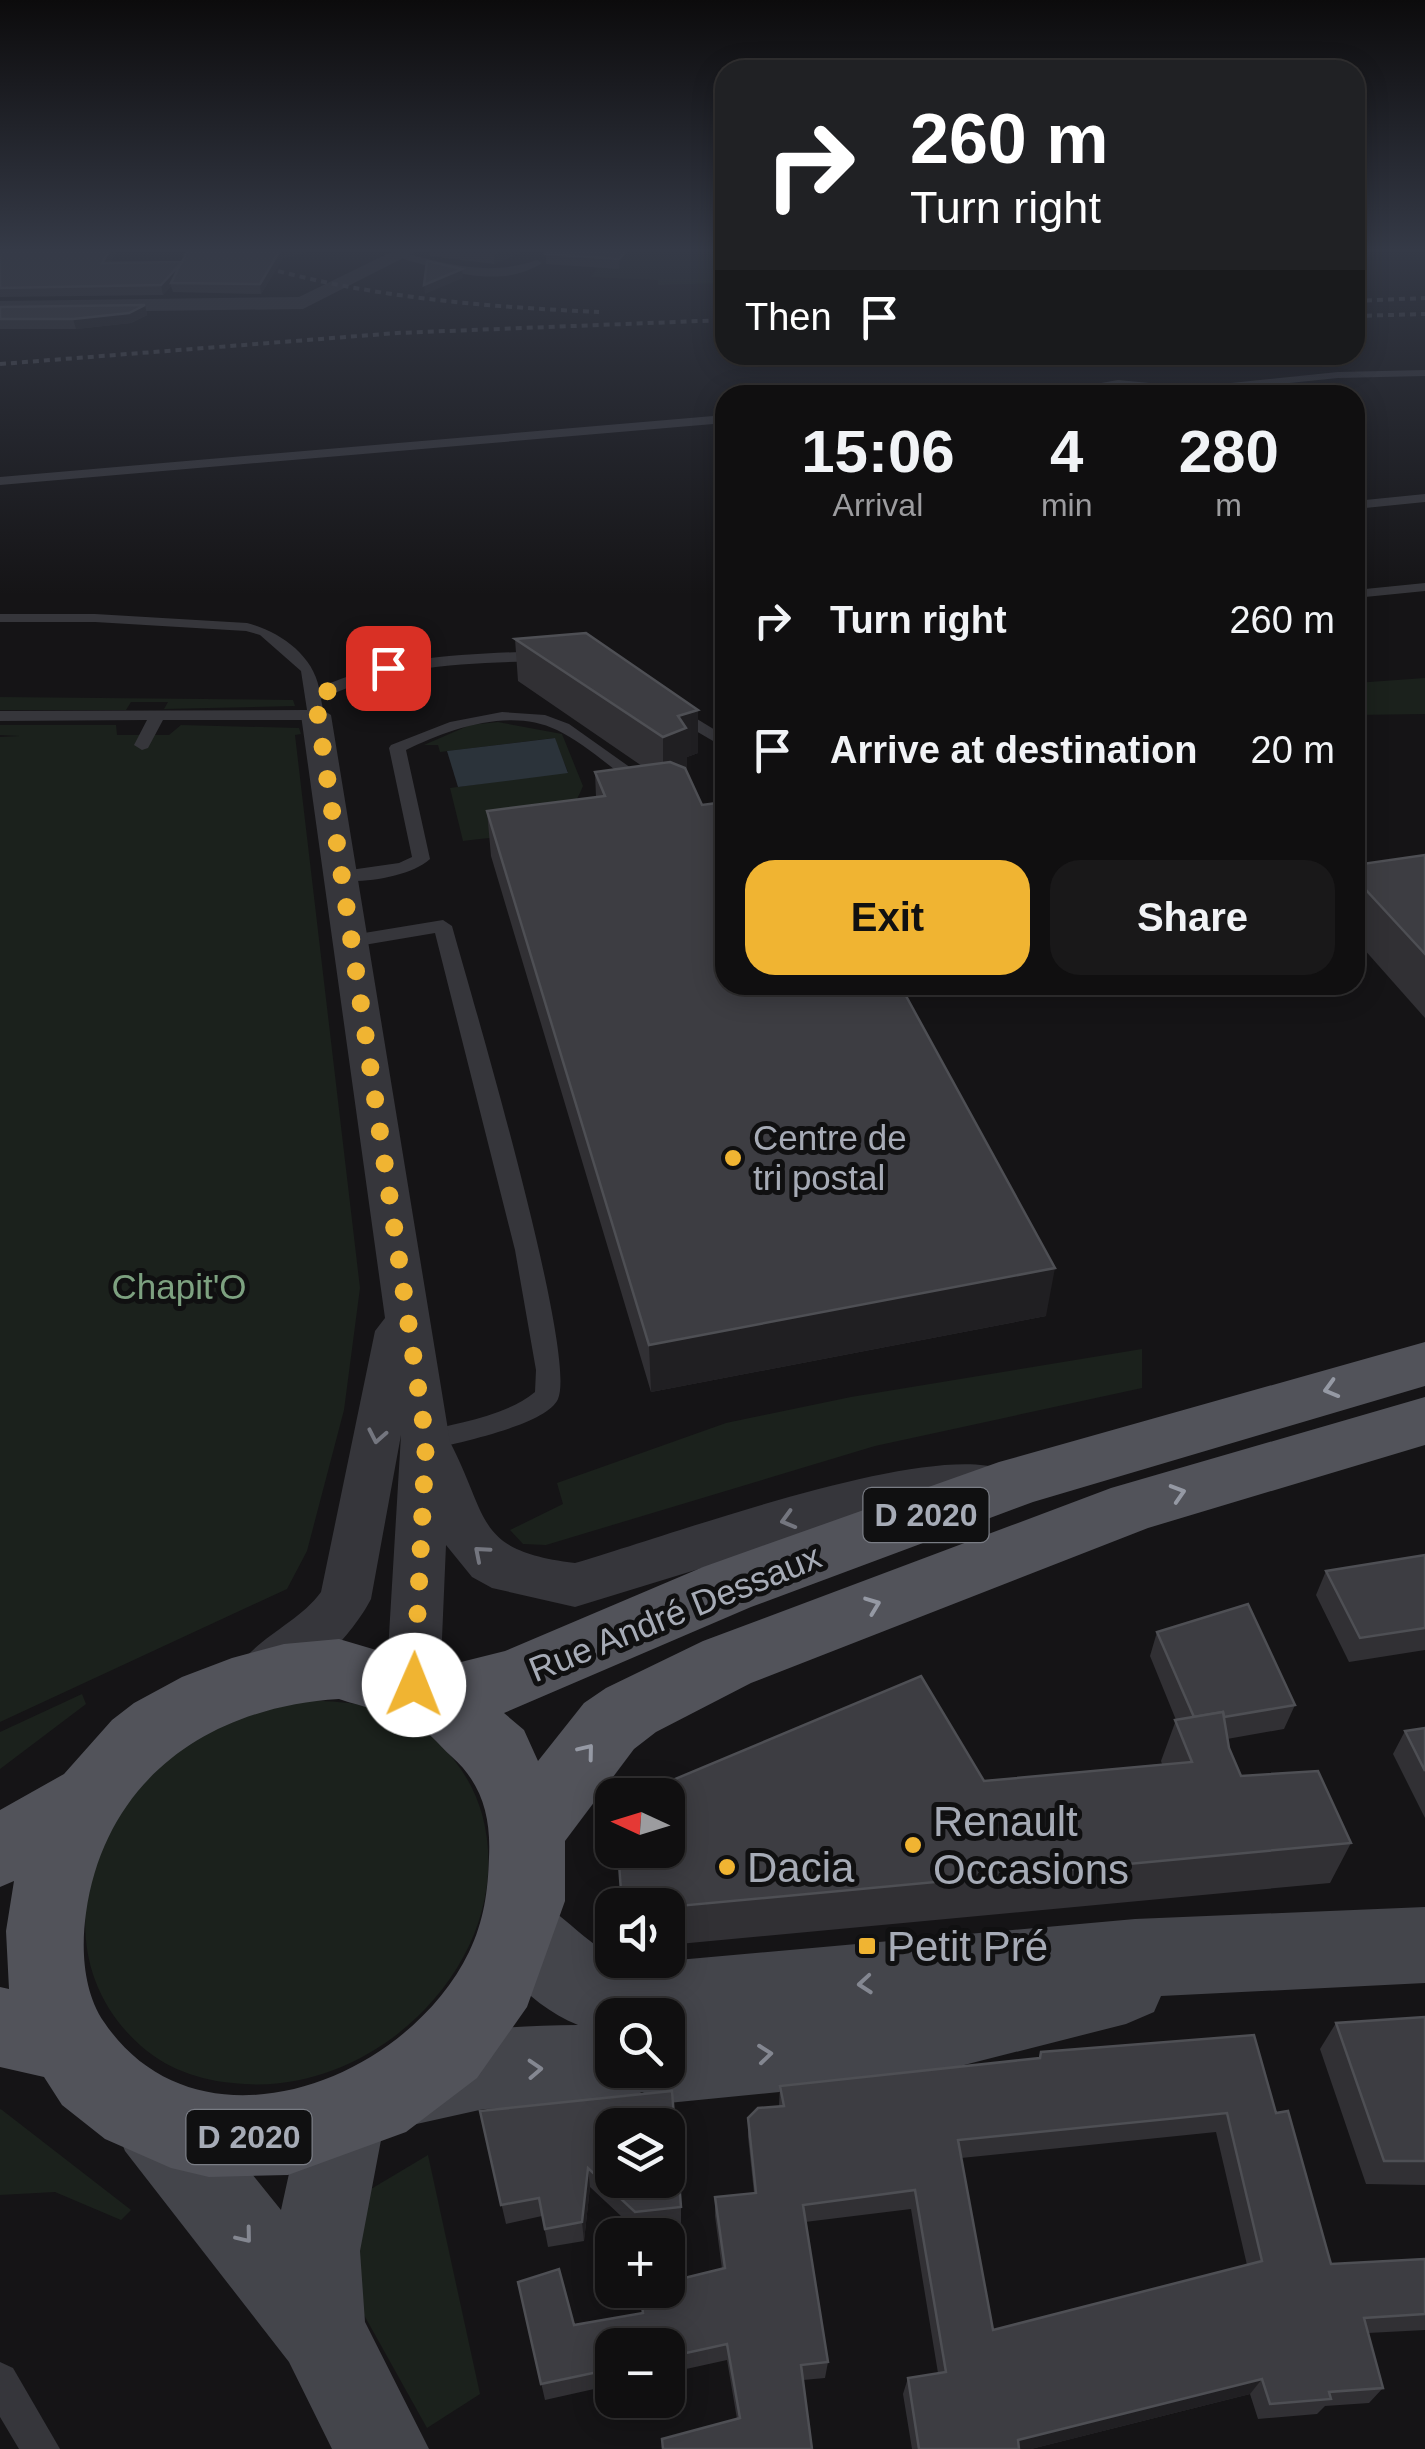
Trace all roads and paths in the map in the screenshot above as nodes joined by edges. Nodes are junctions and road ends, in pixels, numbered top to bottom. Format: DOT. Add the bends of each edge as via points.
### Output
graph roads {
  1 [pos="1425,373"];
  2 [pos="1105,385"];
  3 [pos="1139,385"];
  4 [pos="1241,385"];
  5 [pos="715,420"];
  6 [pos="0,480"];
  7 [pos="1425,498"];
  8 [pos="1365,503"];
  9 [pos="1425,587"];
  10 [pos="1365,593"];
  11 [pos="0,618"];
  12 [pos="562,658"];
  13 [pos="660,702"];
  14 [pos="316,706"];
  15 [pos="0,716"];
  16 [pos="157,716"];
  17 [pos="715,737"];
  18 [pos="142,744"];
  19 [pos="666,796"];
  20 [pos="342,876"];
  21 [pos="352,941"];
  22 [pos="403,1306"];
  23 [pos="1425,1364"];
  24 [pos="1425,1421"];
  25 [pos="426,1441"];
  26 [pos="1021,1480"];
  27 [pos="258,1678"];
  28 [pos="426,1691"];
  29 [pos="87,1798"];
  30 [pos="529,1829"];
  31 [pos="0,1852"];
  32 [pos="522,1931"];
  33 [pos="1425,1945"];
  34 [pos="1207,1957"];
  35 [pos="32,2034"];
  36 [pos="685,2060"];
  37 [pos="595,2065"];
  38 [pos="374,2103"];
  39 [pos="155,2121"];
  40 [pos="321,2330"];
  41 [pos="0,2381"];
  42 [pos="41,2449"];
  43 [pos="382,2449"];
  1 -- 4 [label="lane"];
  2 -- 3 [label="lane"];
  5 -- 6 [label="lane"];
  7 -- 8 [label="lane"];
  9 -- 10 [label="lane"];
  11 -- 14 [label="lane" via="95,618 264,632 308,670"];
  12 -- 14 [label="lane" via="433,660 356,677"];
  13 -- 17 [label="lane"];
  14 -- 16 [label="lane"];
  14 -- 20 [label="street"];
  15 -- 16 [label="lane"];
  16 -- 18 [label="lane"];
  19 -- 20 [label="lane" via="554,723 505,718 442,727 397,748 421,860"];
  20 -- 21 [label="street"];
  21 -- 22 [label="street"];
  21 -- 25 [label="lane" via="443,926 538,1306 551,1387 544,1402 522,1412"];
  22 -- 25 [label="street"];
  22 -- 27 [label="street, one-way" via="345,1598 328,1625"];
  23 -- 26 [label="main road, Rue André Dessaux / D 2020, one-way"];
  30 -- 24 [label="main road, Rue André Dessaux / D 2020, one-way" via="610,1726 727,1662 1134,1506"];
  26 -- 25 [label="street, one-way" via="891,1490 574,1586 538,1583 484,1558 464,1537"];
  25 -- 28 [label="street"];
  26 -- 28 [label="main road, Rue André Dessaux / D 2020" via="727,1587 513,1680"];
  27 -- 28 [label="main road, D 2020" via="339,1669"];
  27 -- 29 [label="main road, D 2020" via="193,1703 135,1744"];
  28 -- 30 [label="main road, D 2020" via="471,1721 498,1752"];
  29 -- 31 [label="main road, D 2020"];
  29 -- 35 [label="main road, D 2020" via="60,1844 44,1894 39,1944 45,1995"];
  30 -- 32 [label="main road, D 2020"];
  34 -- 32 [label="main road, one-way" via="633,2004 569,1981"];
  32 -- 38 [label="main road, D 2020" via="496,1988 457,2041"];
  33 -- 34 [label="main road"];
  36 -- 34 [label="main road, one-way" via="910,2039 1091,1996"];
  35 -- 39 [label="main road, D 2020" via="118,2101"];
  38 -- 37 [label="main road, one-way" via="484,2068"];
  38 -- 39 [label="main road, D 2020" via="304,2131 246,2137"];
  38 -- 40 [label="main road" via="316,2250"];
  39 -- 40 [label="main road, one-way"];
  40 -- 43 [label="main road"];
  41 -- 42 [label="lane"];
}
